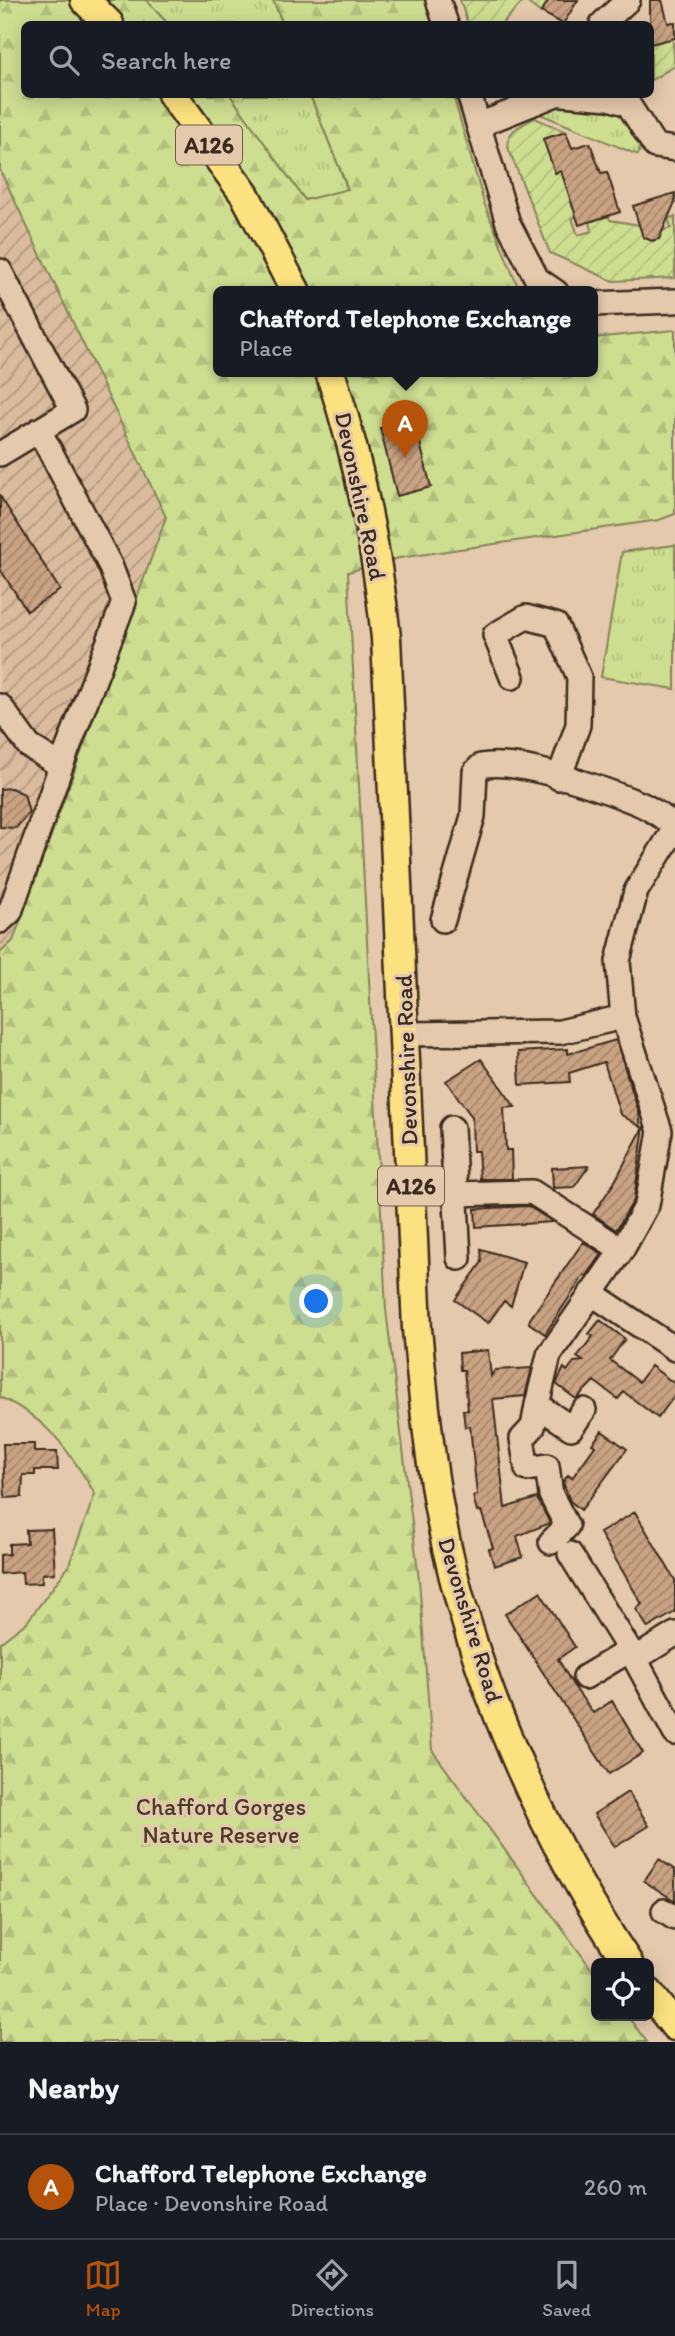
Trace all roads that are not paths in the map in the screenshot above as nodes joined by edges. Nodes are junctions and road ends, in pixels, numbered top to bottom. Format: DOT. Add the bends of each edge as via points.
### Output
graph roads {
  1 [pos="85,0"];
  2 [pos="438,0"];
  3 [pos="628,0"];
  4 [pos="106,21"];
  5 [pos="445,21"];
  6 [pos="605,21"];
  7 [pos="175,98"];
  8 [pos="470,98"];
  9 [pos="546,98"];
  10 [pos="609,98"];
  11 [pos="479,125"];
  12 [pos="658,151"];
  13 [pos="0,271"];
  14 [pos="293,286"];
  15 [pos="547,286"];
  16 [pos="675,302"];
  17 [pos="598,304"];
  18 [pos="332,377"];
  19 [pos="39,430"];
  20 [pos="0,454"];
  21 [pos="512,677"];
  22 [pos="0,706"];
  23 [pos="61,766"];
  24 [pos="559,778"];
  25 [pos="675,827"];
  26 [pos="443,920"];
  27 [pos="0,921"];
  28 [pos="623,1017"];
  29 [pos="405,1034"];
  30 [pos="452,1128"];
  31 [pos="667,1131"];
  32 [pos="456,1194"];
  33 [pos="622,1250"];
  34 [pos="459,1258"];
  35 [pos="591,1293"];
  36 [pos="675,1349"];
  37 [pos="537,1405"];
  38 [pos="584,1410"];
  39 [pos="675,1634"];
  40 [pos="633,1655"];
  41 [pos="585,1677"];
  42 [pos="675,1733"];
  43 [pos="625,1958"];
  44 [pos="654,1999"];
  45 [pos="675,2026"];
  1 -- 4 [label="main road"];
  2 -- 5 [label="street"];
  3 -- 6 [label="street"];
  7 -- 14 [label="main road, A126" via="245,195"];
  8 -- 11 [label="street"];
  9 -- 11 [label="street"];
  10 -- 12 [label="street" via="628,104"];
  11 -- 15 [label="street" via="508,223 537,279"];
  13 -- 19 [label="street" via="73,410"];
  16 -- 17 [label="street"];
  18 -- 29 [label="main road, Devonshire Road / A126" via="355,451 380,580 390,696"];
  19 -- 20 [label="street"];
  19 -- 23 [label="street" via="110,565 124,602"];
  21 -- 24 [label="street" via="495,635 526,617 556,625 579,677 578,725"];
  22 -- 23 [label="street" via="29,747"];
  23 -- 27 [label="street" via="10,912"];
  24 -- 25 [label="street" via="640,804"];
  24 -- 26 [label="street" via="513,764 495,763 475,772 473,816"];
  25 -- 28 [label="street" via="636,891 618,961"];
  28 -- 29 [label="street" via="560,1032"];
  28 -- 31 [label="street"];
  29 -- 43 [label="main road, Devonshire Road / A126" via="417,1329 441,1521 469,1628 508,1740 557,1846"];
  30 -- 32 [label="street"];
  31 -- 33 [label="street" via="647,1205"];
  32 -- 33 [label="street" via="532,1192"];
  32 -- 34 [label="street"];
  33 -- 35 [label="street"];
  35 -- 36 [label="street"];
  35 -- 37 [label="street" via="549,1355"];
  37 -- 38 [label="street" via="571,1428"];
  37 -- 40 [label="street" via="533,1427 522,1439 527,1469 547,1466 551,1495 567,1525 560,1548"];
  39 -- 40 [label="street"];
  40 -- 41 [label="street"];
  40 -- 42 [label="street"];
  44 -- 45 [label="main road"];
}
